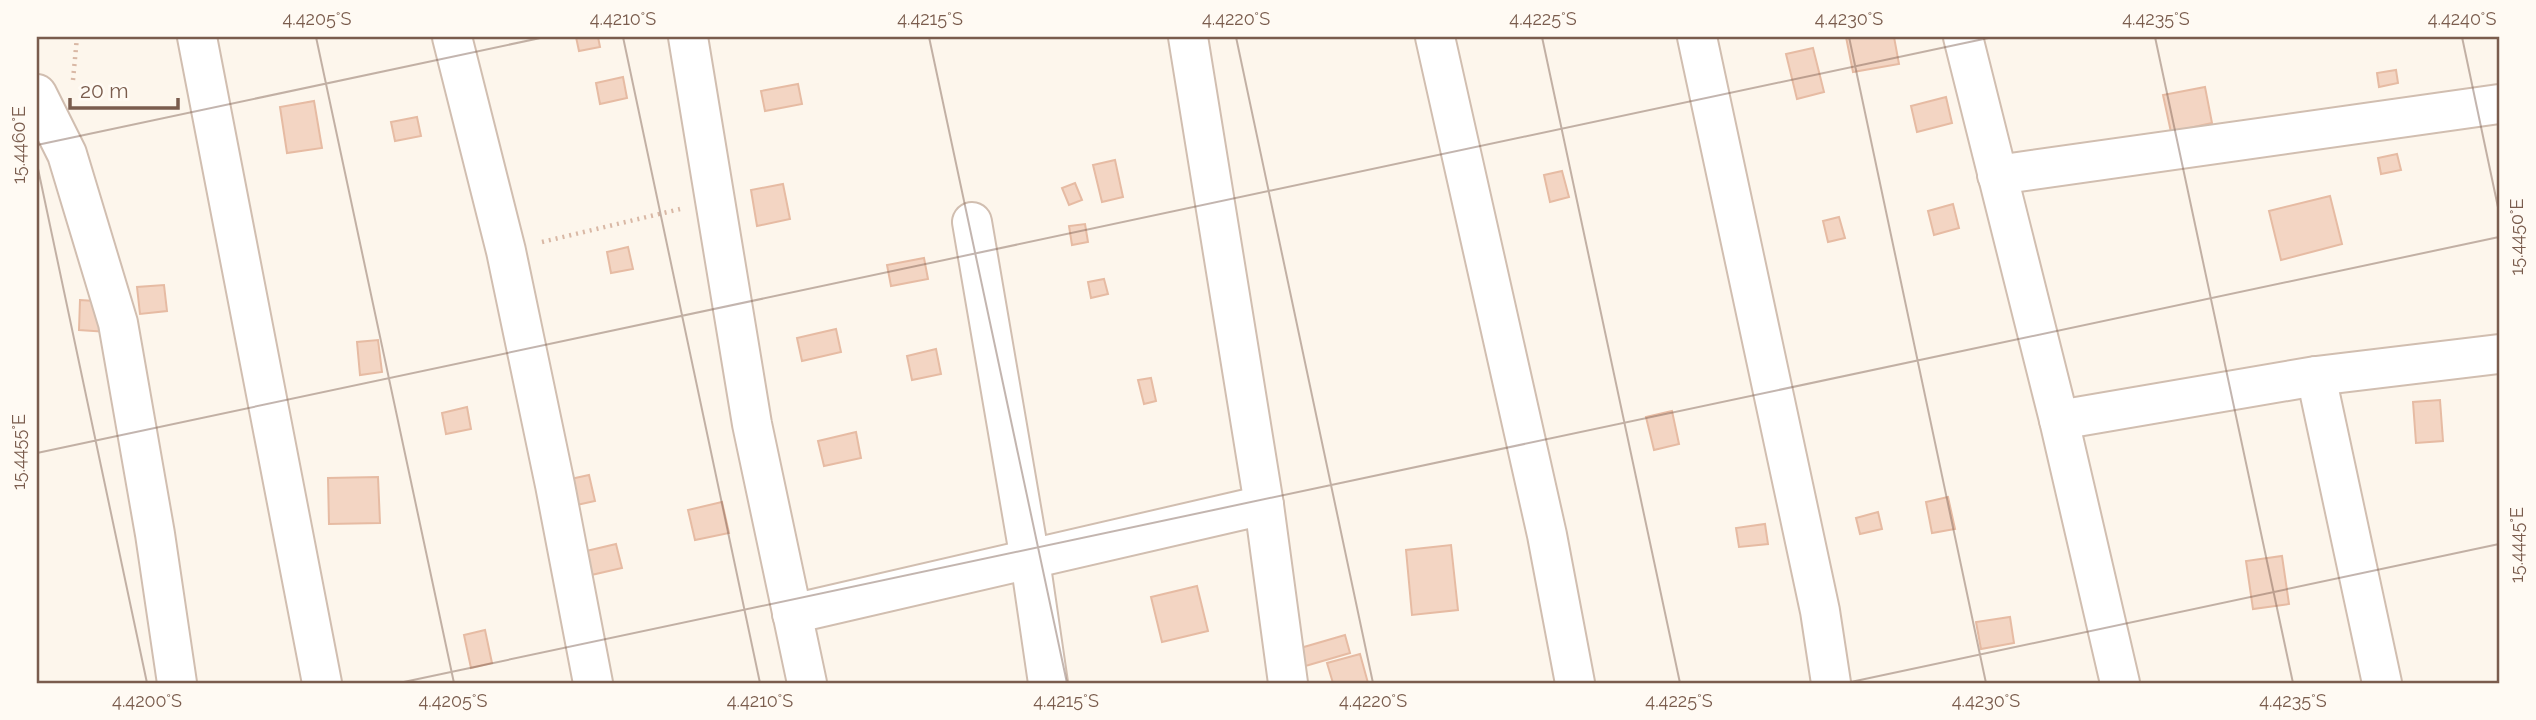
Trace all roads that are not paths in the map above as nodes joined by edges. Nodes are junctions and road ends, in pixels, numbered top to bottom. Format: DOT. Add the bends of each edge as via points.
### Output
graph roads {
  1 [pos="197,37"];
  2 [pos="452,37"];
  3 [pos="688,37"];
  4 [pos="1188,37"];
  5 [pos="1435,37"];
  6 [pos="1697,37"];
  7 [pos="1963,37"];
  8 [pos="37,94"];
  9 [pos="2499,104"];
  10 [pos="1997,175"];
  11 [pos="972,222"];
  12 [pos="2499,354"];
  13 [pos="2316,376"];
  14 [pos="2059,420"];
  15 [pos="1264,505"];
  16 [pos="1030,560"];
  17 [pos="792,614"];
  18 [pos="177,683"];
  19 [pos="322,683"];
  20 [pos="593,683"];
  21 [pos="807,683"];
  22 [pos="1048,683"];
  23 [pos="1288,683"];
  24 [pos="1575,683"];
  25 [pos="1831,683"];
  26 [pos="2120,683"];
  27 [pos="2382,683"];
  1 -- 19 [label="street"];
  2 -- 20 [label="street" via="506,251"];
  3 -- 17 [label="street" via="752,424"];
  4 -- 15 [label="street"];
  5 -- 24 [label="street" via="1547,535"];
  6 -- 25 [label="street" via="1820,611"];
  7 -- 10 [label="street"];
  8 -- 18 [label="street" via="67,154 118,323"];
  9 -- 10 [label="street"];
  10 -- 14 [label="street"];
  11 -- 16 [label="street"];
  12 -- 13 [label="street"];
  13 -- 14 [label="street"];
  13 -- 27 [label="street"];
  14 -- 26 [label="street"];
  15 -- 16 [label="street"];
  15 -- 23 [label="street"];
  16 -- 17 [label="street"];
  16 -- 22 [label="street"];
  17 -- 21 [label="street"];
}
